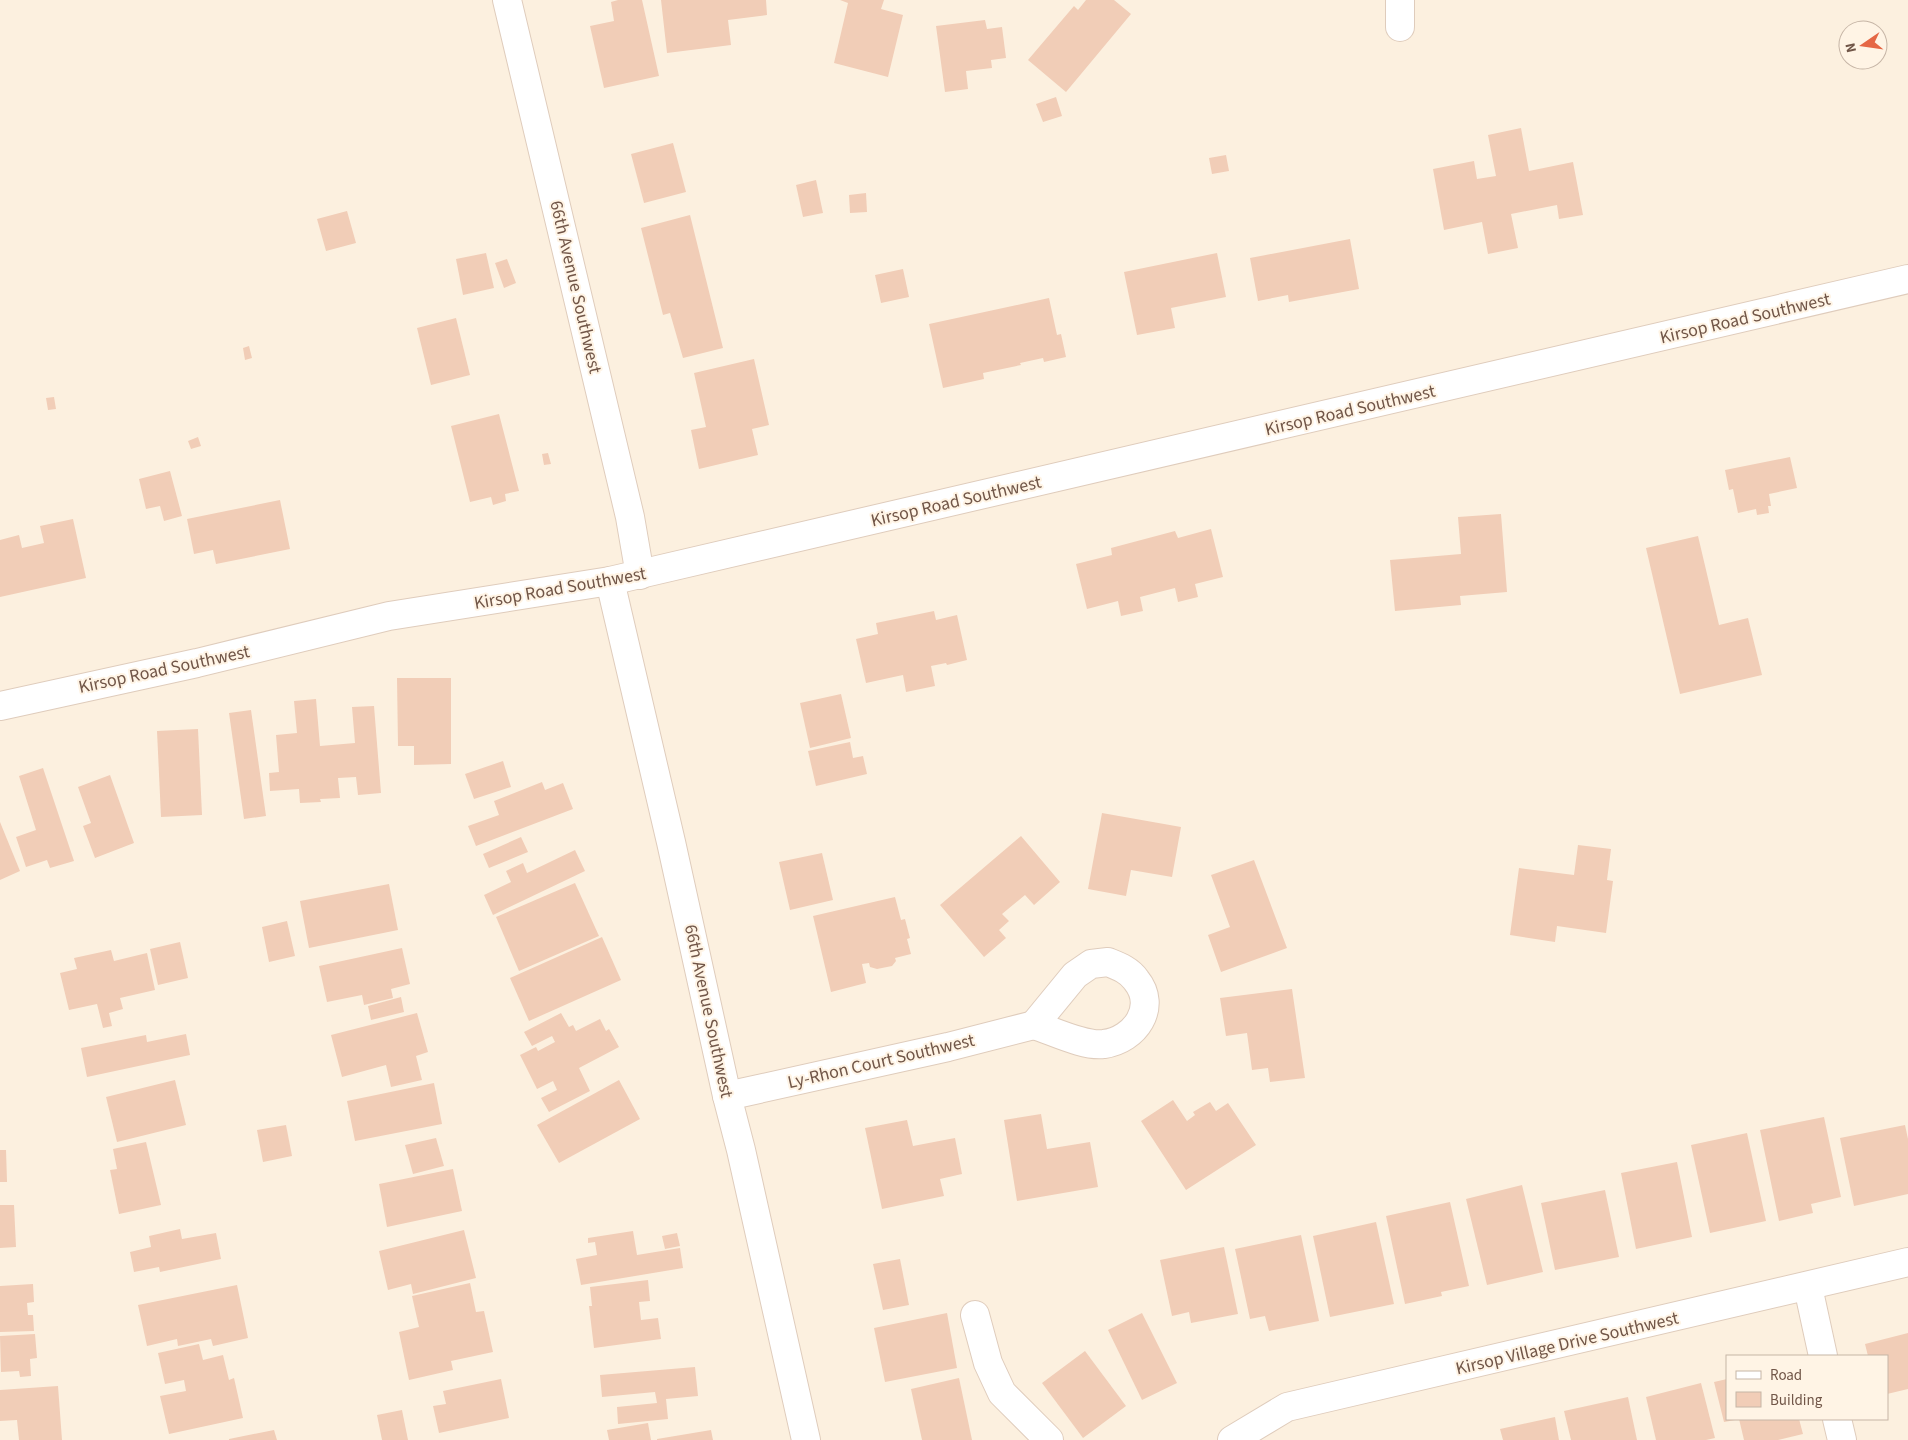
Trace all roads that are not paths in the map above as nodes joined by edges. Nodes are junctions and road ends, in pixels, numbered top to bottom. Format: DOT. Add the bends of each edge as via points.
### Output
graph roads {
  1 [pos="507,0"];
  2 [pos="1400,0"];
  3 [pos="1400,27"];
  4 [pos="1908,280"];
  5 [pos="640,575"];
  6 [pos="610,581"];
  7 [pos="0,706"];
  8 [pos="1034,1025"];
  9 [pos="727,1096"];
  10 [pos="1908,1262"];
  11 [pos="1808,1287"];
  12 [pos="975,1315"];
  13 [pos="1823,1355"];
  14 [pos="1837,1420"];
  15 [pos="806,1440"];
  16 [pos="1049,1440"];
  17 [pos="1232,1440"];
  18 [pos="1842,1440"];
  1 -- 5 [label="street, 66th Avenue Southwest" via="626,498"];
  2 -- 3 [label="street"];
  4 -- 5 [label="street, Kirsop Road Southwest"];
  5 -- 6 [label="street, Kirsop Road Southwest"];
  6 -- 7 [label="street, Kirsop Road Southwest" via="389,616 197,663"];
  6 -- 9 [label="street, 66th Avenue Southwest" via="676,860"];
  8 -- 9 [label="street, Ly-Rhon Court Southwest"];
  9 -- 15 [label="street, 66th Avenue Southwest"];
  10 -- 11 [label="street, Kirsop Village Drive Southwest"];
  11 -- 13 [label="street"];
  11 -- 17 [label="street, Kirsop Village Drive Southwest" via="1287,1407"];
  12 -- 16 [label="street" via="988,1363 1002,1393"];
  14 -- 18 [label="street"];
}
